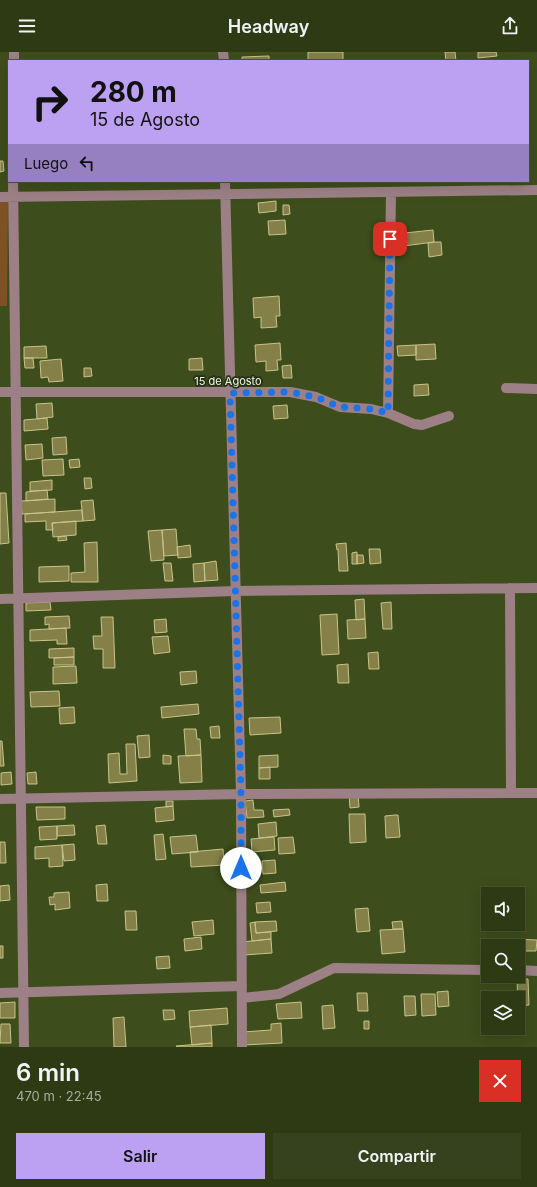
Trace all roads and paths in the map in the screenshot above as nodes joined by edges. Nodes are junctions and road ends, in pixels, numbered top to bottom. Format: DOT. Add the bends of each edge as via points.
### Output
graph roads {
  1 [pos="13,182"];
  2 [pos="225,182"];
  3 [pos="537,190"];
  4 [pos="390,192"];
  5 [pos="225,194"];
  6 [pos="0,197"];
  7 [pos="13,197"];
  8 [pos="506,388"];
  9 [pos="537,389"];
  10 [pos="0,392"];
  11 [pos="15,392"];
  12 [pos="230,393"];
  13 [pos="388,413"];
  14 [pos="449,416"];
  15 [pos="510,588"];
  16 [pos="537,588"];
  17 [pos="235,590"];
  18 [pos="0,599"];
  19 [pos="18,599"];
  20 [pos="537,792"];
  21 [pos="511,793"];
  22 [pos="241,794"];
  23 [pos="0,799"];
  24 [pos="20,799"];
  25 [pos="481,970"];
  26 [pos="525,970"];
  27 [pos="537,971"];
  28 [pos="242,986"];
  29 [pos="23,992"];
  30 [pos="0,993"];
  31 [pos="242,998"];
  32 [pos="24,1047"];
  33 [pos="242,1047"];
  1 -- 7 [label="street"];
  2 -- 5 [label="street"];
  3 -- 4 [label="street"];
  4 -- 5 [label="street"];
  4 -- 13 [label="street"];
  5 -- 7 [label="street"];
  5 -- 12 [label="street"];
  6 -- 7 [label="street"];
  7 -- 11 [label="street"];
  8 -- 9 [label="street"];
  10 -- 11 [label="street, 15 de Agosto"];
  11 -- 12 [label="street, 15 de Agosto"];
  11 -- 19 [label="street"];
  12 -- 13 [label="street, 15 de Agosto" via="290,392 316,397 340,407"];
  12 -- 17 [label="street"];
  13 -- 14 [label="street, 15 de Agosto" via="422,425"];
  15 -- 16 [label="street"];
  15 -- 17 [label="street"];
  15 -- 21 [label="street"];
  17 -- 19 [label="street"];
  17 -- 22 [label="street"];
  18 -- 19 [label="street"];
  19 -- 24 [label="street"];
  20 -- 21 [label="street"];
  21 -- 22 [label="street"];
  22 -- 24 [label="street"];
  22 -- 28 [label="street"];
  23 -- 24 [label="street"];
  24 -- 29 [label="street"];
  25 -- 31 [label="street" via="334,968 279,994"];
  26 -- 27 [label="street"];
  28 -- 29 [label="street"];
  28 -- 31 [label="street"];
  29 -- 30 [label="street"];
  29 -- 32 [label="street"];
  31 -- 33 [label="street"];
}
